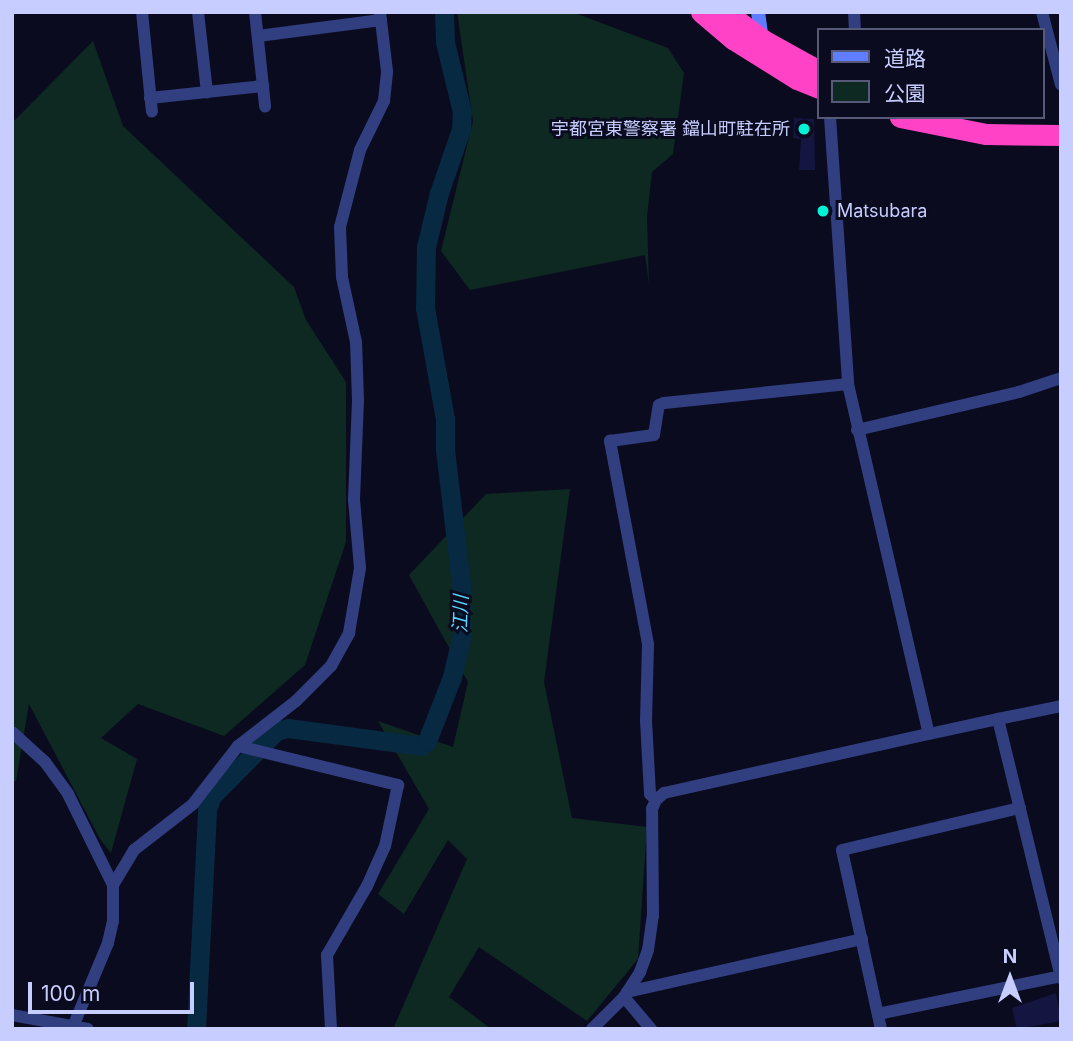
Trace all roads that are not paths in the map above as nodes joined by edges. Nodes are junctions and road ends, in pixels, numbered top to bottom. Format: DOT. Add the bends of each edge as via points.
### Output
graph roads {
  1 [pos="142,12"];
  2 [pos="198,12"];
  3 [pos="256,12"];
  4 [pos="701,12"];
  5 [pos="726,12"];
  6 [pos="758,12"];
  7 [pos="1042,12"];
  8 [pos="380,16"];
  9 [pos="258,36"];
  10 [pos="760,47"];
  11 [pos="818,71"];
  12 [pos="1061,85"];
  13 [pos="262,86"];
  14 [pos="818,88"];
  15 [pos="206,92"];
  16 [pos="150,98"];
  17 [pos="265,106"];
  18 [pos="152,113"];
  19 [pos="830,119"];
  20 [pos="910,119"];
  21 [pos="979,119"];
  22 [pos="1061,122"];
  23 [pos="1061,135"];
  24 [pos="1061,378"];
  25 [pos="848,384"];
  26 [pos="857,430"];
  27 [pos="1061,706"];
  28 [pos="998,719"];
  29 [pos="12,732"];
  30 [pos="929,734"];
  31 [pos="238,746"];
  32 [pos="656,800"];
  33 [pos="1020,808"];
  34 [pos="113,885"];
  35 [pos="862,939"];
  36 [pos="1061,977"];
  37 [pos="626,995"];
  38 [pos="878,1014"];
  39 [pos="12,1015"];
  40 [pos="72,1028"];
  41 [pos="88,1029"];
  42 [pos="331,1029"];
  43 [pos="592,1029"];
  44 [pos="651,1029"];
  45 [pos="881,1029"];
  1 -- 16 [label="street"];
  2 -- 15 [label="street"];
  3 -- 9 [label="street"];
  4 -- 10 [label="highway"];
  5 -- 10 [label="highway"];
  6 -- 10 [label="street"];
  7 -- 12 [label="street"];
  8 -- 9 [label="street"];
  8 -- 31 [label="street" via="387,71 384,102 360,150 340,227 342,277 356,342 358,401 354,500 360,569 349,633 331,666 296,701"];
  9 -- 13 [label="street"];
  10 -- 11 [label="highway"];
  10 -- 14 [label="highway"];
  13 -- 15 [label="street"];
  13 -- 17 [label="street"];
  15 -- 16 [label="street"];
  16 -- 18 [label="street"];
  19 -- 25 [label="street"];
  20 -- 23 [label="highway" via="986,134"];
  21 -- 22 [label="highway"];
  24 -- 26 [label="street"];
  25 -- 26 [label="street"];
  25 -- 32 [label="street" via="664,403 659,405 654,435 610,441 648,644 646,721 650,794"];
  26 -- 30 [label="street"];
  27 -- 28 [label="street"];
  28 -- 30 [label="street"];
  28 -- 33 [label="street"];
  29 -- 34 [label="street" via="45,762 68,794"];
  30 -- 32 [label="street" via="664,793"];
  31 -- 34 [label="street" via="193,803 134,850"];
  31 -- 42 [label="street" via="398,785 384,846 327,955"];
  32 -- 37 [label="street" via="652,809 653,916 644,961"];
  33 -- 35 [label="street" via="842,849"];
  33 -- 36 [label="street"];
  34 -- 40 [label="street" via="108,943"];
  35 -- 37 [label="street"];
  35 -- 38 [label="street"];
  36 -- 38 [label="street"];
  37 -- 43 [label="street"];
  37 -- 44 [label="street"];
  38 -- 45 [label="street"];
  39 -- 40 [label="street"];
  40 -- 41 [label="street"];
}
